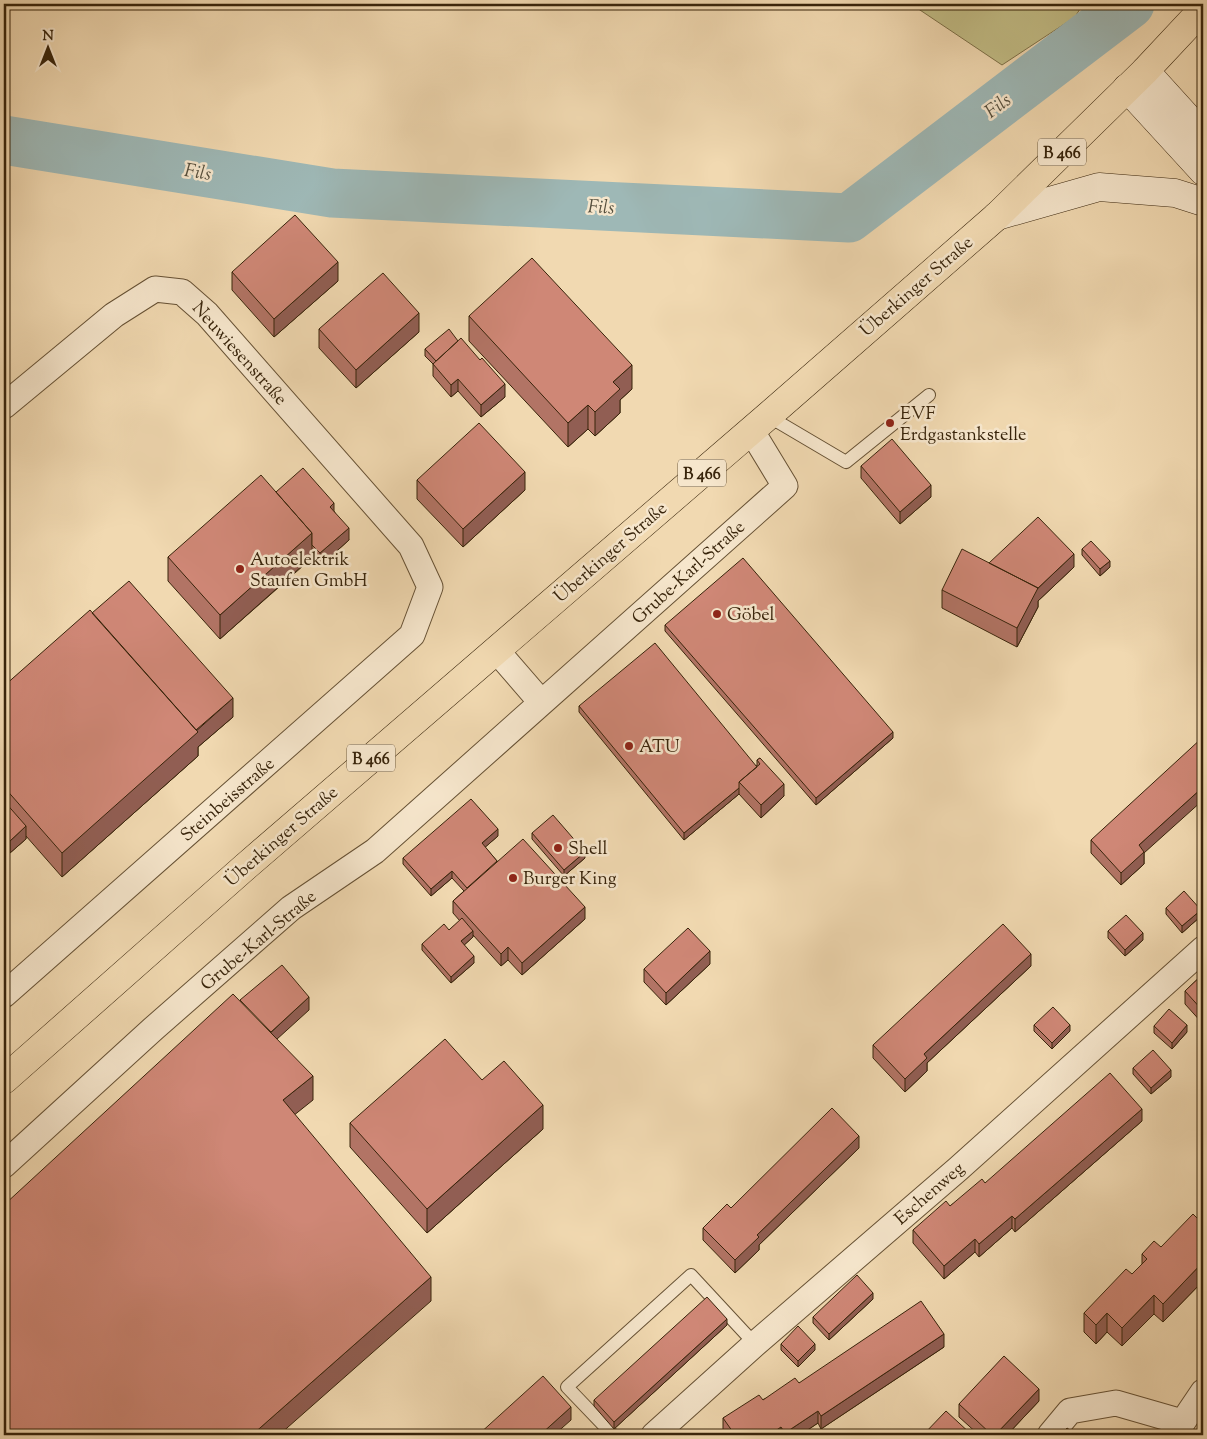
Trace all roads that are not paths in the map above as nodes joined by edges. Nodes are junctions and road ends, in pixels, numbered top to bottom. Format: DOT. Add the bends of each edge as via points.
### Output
graph roads {
  1 [pos="1203,9"];
  2 [pos="1136,80"];
  3 [pos="1203,135"];
  4 [pos="1203,171"];
  5 [pos="1203,202"];
  6 [pos="997,216"];
  7 [pos="929,395"];
  8 [pos="4,406"];
  9 [pos="760,423"];
  10 [pos="430,588"];
  11 [pos="496,650"];
  12 [pos="541,702"];
  13 [pos="1203,949"];
  14 [pos="4,995"];
  15 [pos="4,1080"];
  16 [pos="4,1166"];
  17 [pos="755,1344"];
  18 [pos="1203,1392"];
  19 [pos="1178,1429"];
  20 [pos="614,1435"];
  21 [pos="654,1435"];
  22 [pos="1050,1435"];
  1 -- 2 [label="main road, Überkinger Straße / B 466"];
  2 -- 3 [label="main road"];
  2 -- 4 [label="main road"];
  2 -- 6 [label="main road, Überkinger Straße / B 466"];
  5 -- 6 [label="main road" via="1175,193 1099,187"];
  6 -- 9 [label="main road, Überkinger Straße / B 466"];
  7 -- 9 [label="lane" via="846,462"];
  8 -- 10 [label="street, Neuwiesenstraße" via="114,315 155,289 182,292 207,314 411,546"];
  9 -- 11 [label="main road, Überkinger Straße / B 466"];
  9 -- 12 [label="street, Grube-Karl-Straße" via="786,486"];
  10 -- 14 [label="street, Steinbeisstraße" via="412,635"];
  11 -- 12 [label="street"];
  11 -- 15 [label="main road, Überkinger Straße / B 466"];
  12 -- 16 [label="street, Grube-Karl-Straße" via="375,851 291,908"];
  13 -- 17 [label="street, Eschenweg" via="958,1169"];
  17 -- 20 [label="lane" via="691,1275 566,1387"];
  17 -- 21 [label="street, Eschenweg"];
  18 -- 19 [label="street"];
  19 -- 22 [label="street" via="1116,1403 1070,1411"];
}
